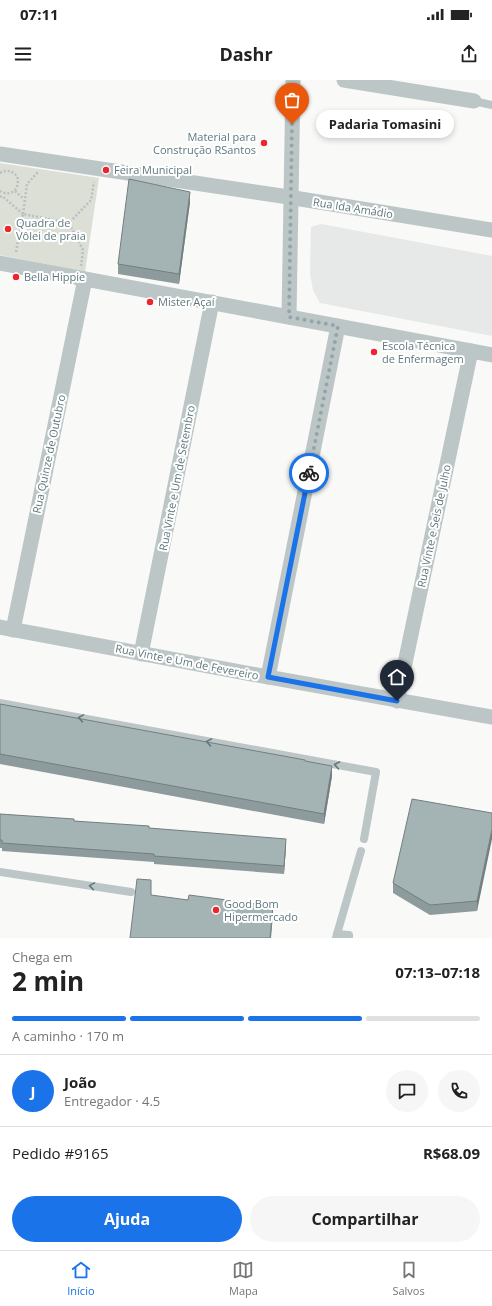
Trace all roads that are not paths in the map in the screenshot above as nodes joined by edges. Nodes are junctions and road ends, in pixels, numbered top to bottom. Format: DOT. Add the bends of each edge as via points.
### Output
graph roads {
  1 [pos="293,80"];
  2 [pos="344,80"];
  3 [pos="474,101"];
  4 [pos="492,106"];
  5 [pos="0,154"];
  6 [pos="291,198"];
  7 [pos="492,230"];
  8 [pos="0,263"];
  9 [pos="85,279"];
  10 [pos="212,302"];
  11 [pos="289,317"];
  12 [pos="338,326"];
  13 [pos="471,351"];
  14 [pos="492,355"];
  15 [pos="6,628"];
  16 [pos="142,654"];
  17 [pos="268,677"];
  18 [pos="397,701"];
  19 [pos="0,703"];
  20 [pos="492,717"];
  21 [pos="364,839"];
  22 [pos="361,851"];
  23 [pos="0,872"];
  24 [pos="131,892"];
  25 [pos="337,936"];
  26 [pos="349,938"];
  1 -- 6 [label="street"];
  2 -- 3 [label="street"];
  3 -- 4 [label="lane"];
  5 -- 6 [label="street, Rua Ida Amádio"];
  6 -- 7 [label="street, Rua Ida Amádio"];
  6 -- 11 [label="street"];
  8 -- 9 [label="street"];
  9 -- 10 [label="street"];
  9 -- 15 [label="street, Rua Quinze de Outubro"];
  10 -- 11 [label="street"];
  10 -- 16 [label="street, Rua Vinte e Um de Setembro"];
  11 -- 12 [label="street"];
  12 -- 13 [label="street"];
  12 -- 17 [label="street"];
  13 -- 14 [label="street"];
  13 -- 18 [label="street, Rua Vinte e Seis de Julho"];
  15 -- 16 [label="street, Rua Vinte e Um de Fevereiro"];
  16 -- 17 [label="street, Rua Vinte e Um de Fevereiro"];
  17 -- 18 [label="street, Rua Vinte e Um de Fevereiro"];
  18 -- 20 [label="street, Rua Vinte e Um de Fevereiro"];
  21 -- 19 [label="lane, one-way" via="376,772"];
  22 -- 25 [label="lane"];
  24 -- 23 [label="lane, one-way"];
  25 -- 26 [label="lane" via="350,935"];
}
